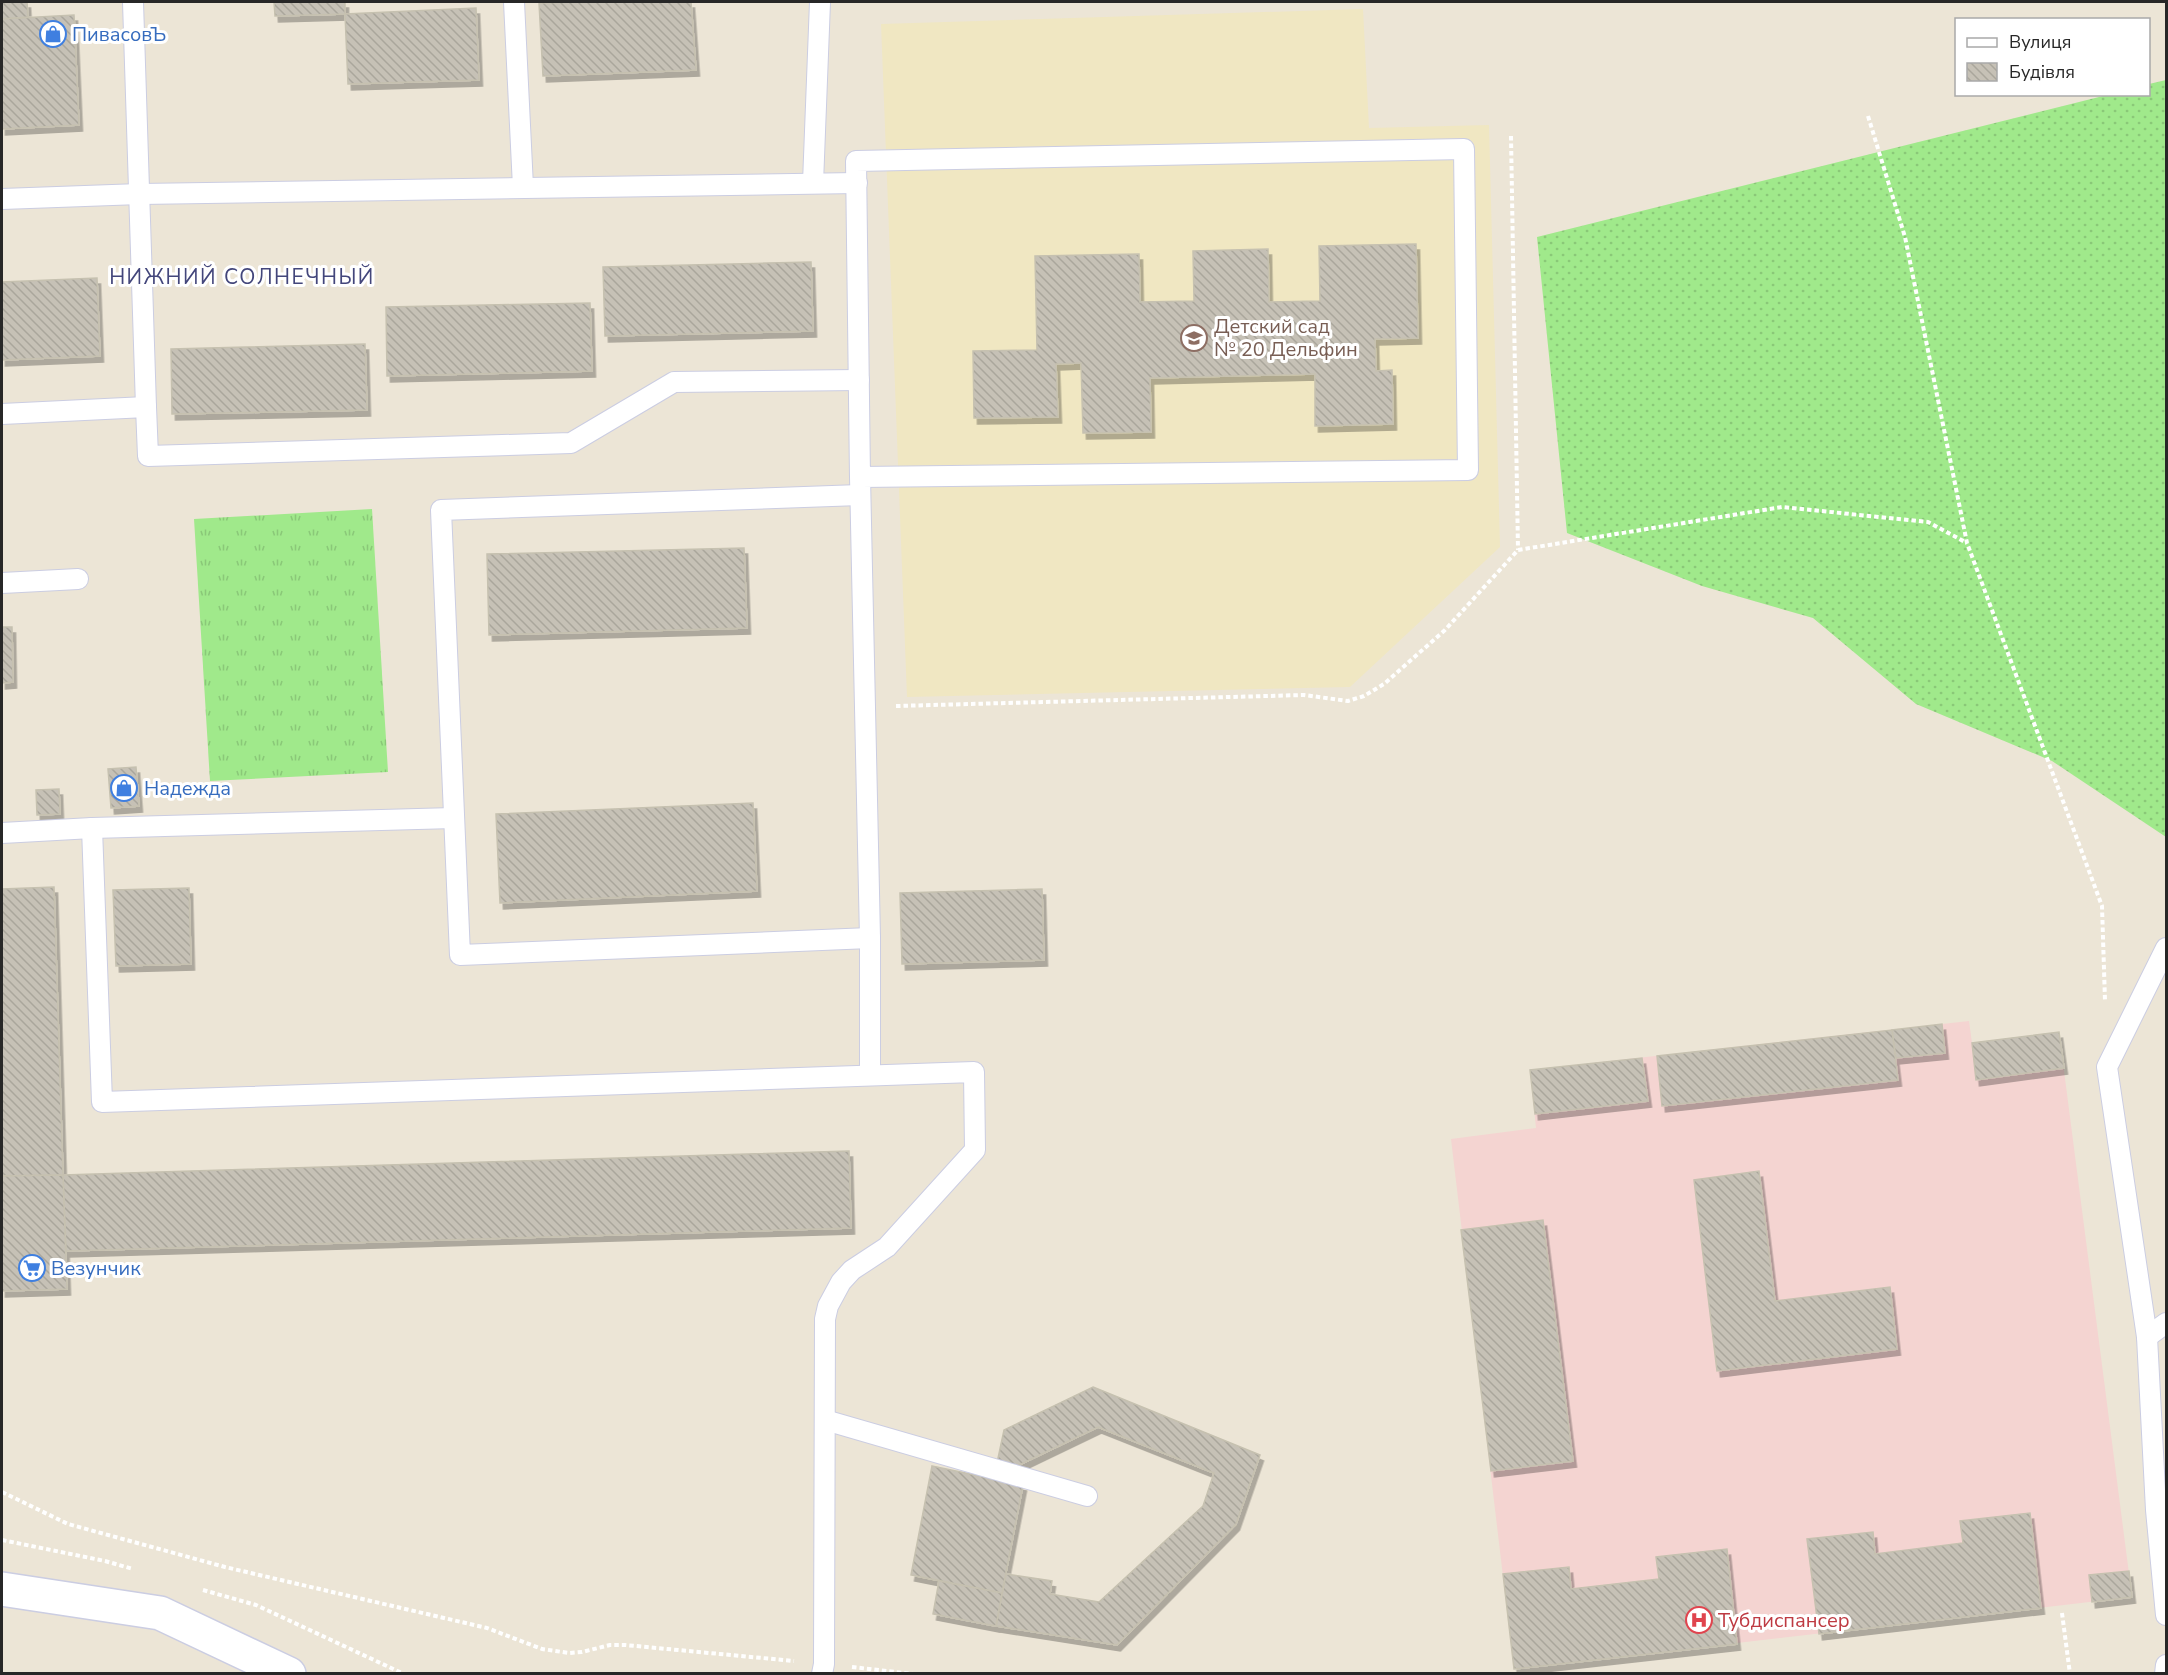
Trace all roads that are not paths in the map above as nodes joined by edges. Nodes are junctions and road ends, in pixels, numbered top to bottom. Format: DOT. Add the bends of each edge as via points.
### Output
graph roads {
  1 [pos="133,2"];
  2 [pos="514,2"];
  3 [pos="820,2"];
  4 [pos="813,183"];
  5 [pos="857,183"];
  6 [pos="523,187"];
  7 [pos="140,194"];
  8 [pos="2,199"];
  9 [pos="859,380"];
  10 [pos="146,407"];
  11 [pos="2,414"];
  12 [pos="860,486"];
  13 [pos="78,579"];
  14 [pos="2,583"];
  15 [pos="454,818"];
  16 [pos="92,828"];
  17 [pos="2,833"];
  18 [pos="870,939"];
  19 [pos="2166,948"];
  20 [pos="870,1075"];
  21 [pos="2166,1323"];
  22 [pos="2147,1337"];
  23 [pos="825,1420"];
  24 [pos="1088,1496"];
  25 [pos="2,1589"];
  26 [pos="2166,1615"];
  27 [pos="2166,1665"];
  28 [pos="823,1669"];
  29 [pos="289,1674"];
  30 [pos="2166,1674"];
  1 -- 7 [label="lane"];
  2 -- 6 [label="lane"];
  3 -- 4 [label="lane"];
  4 -- 5 [label="lane"];
  4 -- 6 [label="lane"];
  5 -- 9 [label="lane"];
  5 -- 12 [label="lane" via="856,161 1464,149 1468,470"];
  6 -- 7 [label="lane"];
  7 -- 8 [label="lane"];
  7 -- 10 [label="lane"];
  9 -- 10 [label="lane" via="674,382 571,444 148,456"];
  9 -- 12 [label="lane"];
  10 -- 11 [label="lane"];
  12 -- 15 [label="lane" via="441,510"];
  12 -- 18 [label="lane"];
  13 -- 14 [label="lane"];
  15 -- 16 [label="lane"];
  15 -- 18 [label="lane" via="460,955"];
  16 -- 17 [label="lane"];
  16 -- 20 [label="lane" via="102,1102"];
  18 -- 20 [label="lane"];
  19 -- 22 [label="lane" via="2107,1067"];
  20 -- 23 [label="lane" via="974,1072 975,1150 899,1236 852,1270 834,1294 825,1319"];
  21 -- 22 [label="lane"];
  22 -- 26 [label="lane"];
  23 -- 24 [label="lane"];
  23 -- 28 [label="lane"];
  25 -- 29 [label="street" via="160,1612"];
  27 -- 30 [label="lane"];
}
